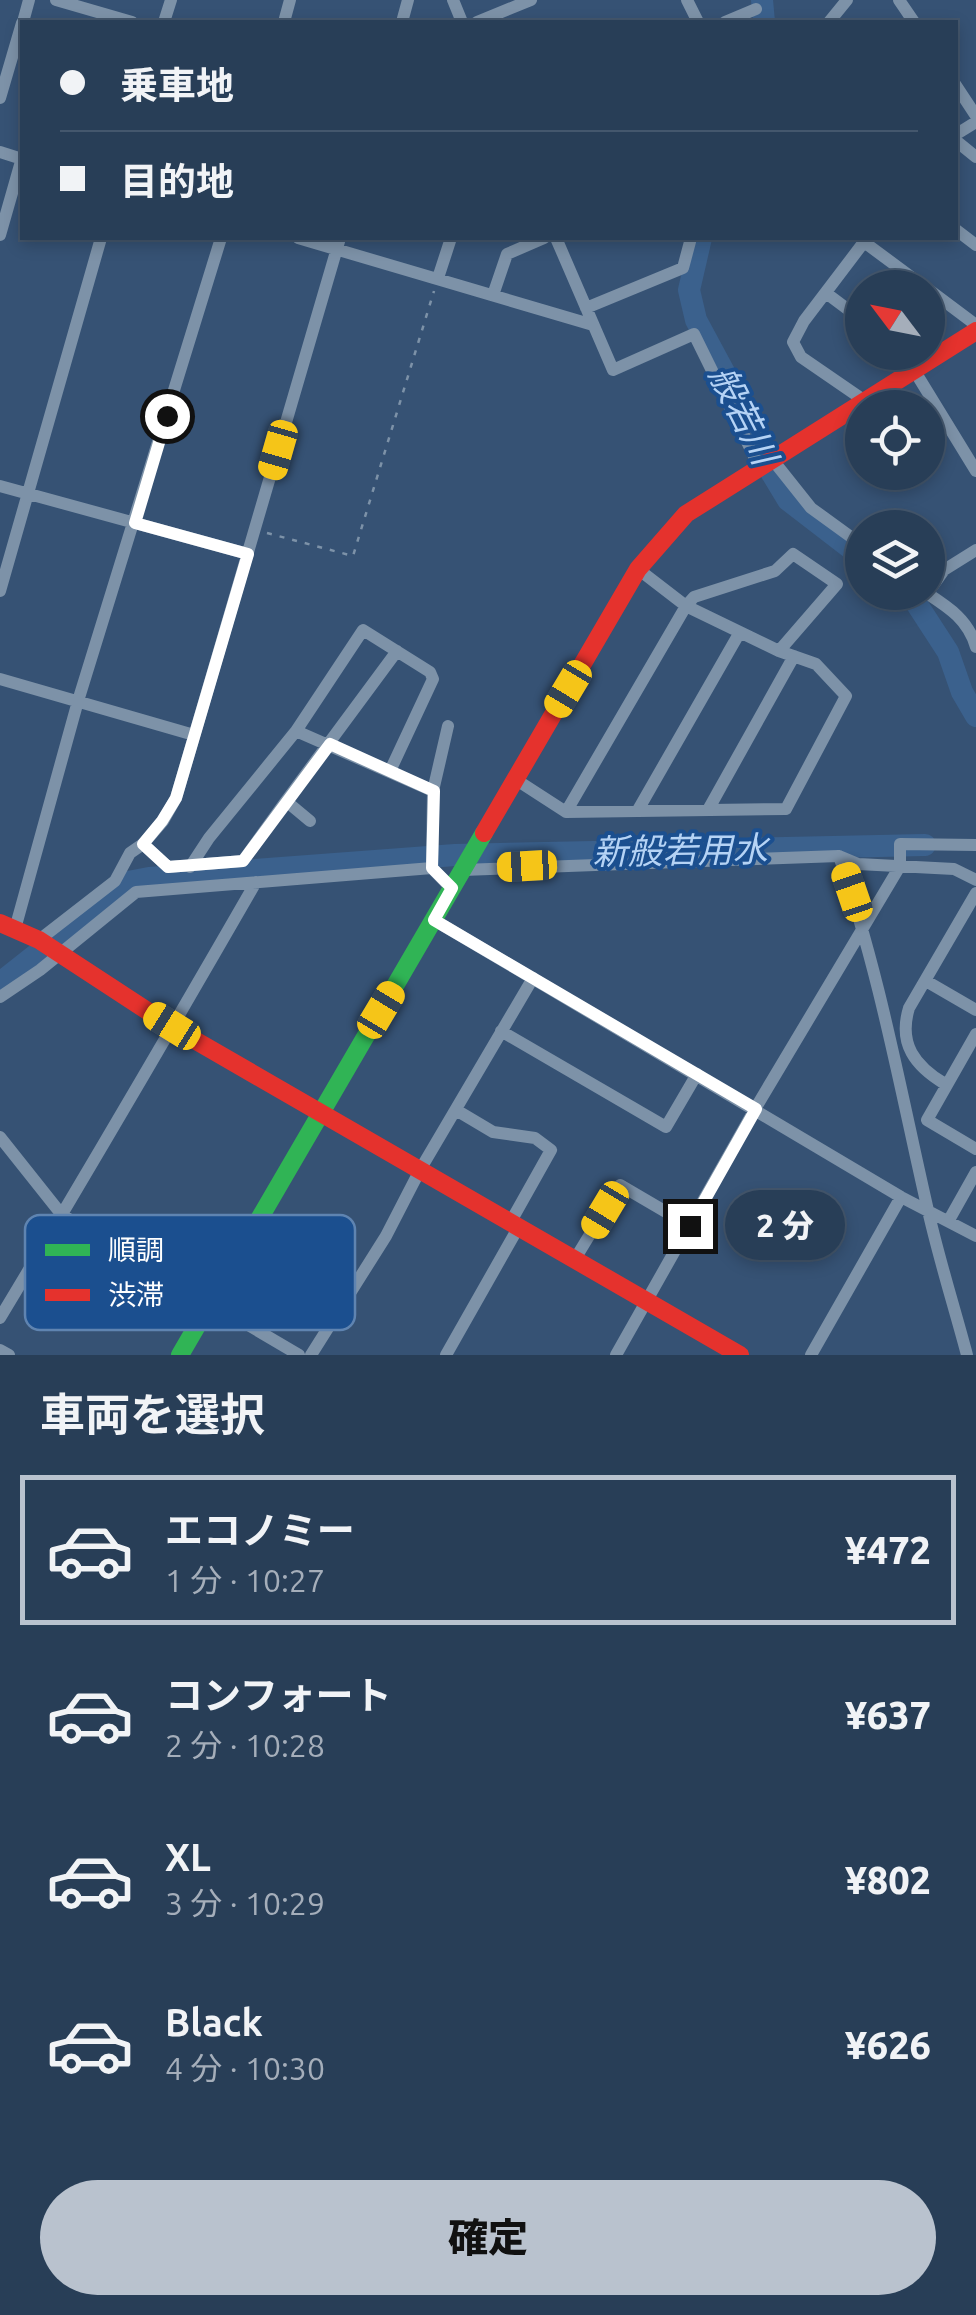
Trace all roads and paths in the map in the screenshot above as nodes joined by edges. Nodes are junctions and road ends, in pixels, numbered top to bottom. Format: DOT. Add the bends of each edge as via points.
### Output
graph roads {
  1 [pos="56,0"];
  2 [pos="531,0"];
  3 [pos="847,0"];
  4 [pos="756,10"];
  5 [pos="125,20"];
  6 [pos="482,20"];
  7 [pos="730,20"];
  8 [pos="831,20"];
  9 [pos="20,33"];
  10 [pos="958,89"];
  11 [pos="0,98"];
  12 [pos="976,119"];
  13 [pos="20,166"];
  14 [pos="0,235"];
  15 [pos="99,240"];
  16 [pos="220,240"];
  17 [pos="451,240"];
  18 [pos="539,240"];
  19 [pos="557,240"];
  20 [pos="690,240"];
  21 [pos="865,240"];
  22 [pos="338,243"];
  23 [pos="904,270"];
  24 [pos="438,278"];
  25 [pos="826,293"];
  26 [pos="493,295"];
  27 [pos="945,303"];
  28 [pos="845,307"];
  29 [pos="586,308"];
  30 [pos="593,324"];
  31 [pos="976,328"];
  32 [pos="915,371"];
  33 [pos="848,390"];
  34 [pos="884,390"];
  35 [pos="845,414"];
  36 [pos="766,463"];
  37 [pos="976,471"];
  38 [pos="0,486"];
  39 [pos="25,493"];
  40 [pos="135,523"];
  41 [pos="256,530"];
  42 [pos="845,533"];
  43 [pos="976,550"];
  44 [pos="248,554"];
  45 [pos="638,569"];
  46 [pos="945,569"];
  47 [pos="0,590"];
  48 [pos="945,605"];
  49 [pos="686,606"];
  50 [pos="740,632"];
  51 [pos="976,646"];
  52 [pos="397,650"];
  53 [pos="779,651"];
  54 [pos="794,656"];
  55 [pos="0,679"];
  56 [pos="78,701"];
  57 [pos="448,726"];
  58 [pos="296,731"];
  59 [pos="194,735"];
  60 [pos="330,744"];
  61 [pos="390,771"];
  62 [pos="515,779"];
  63 [pos="434,791"];
  64 [pos="286,802"];
  65 [pos="638,810"];
  66 [pos="708,810"];
  67 [pos="566,812"];
  68 [pos="310,821"];
  69 [pos="143,844"];
  70 [pos="976,845"];
  71 [pos="839,856"];
  72 [pos="469,861"];
  73 [pos="900,866"];
  74 [pos="190,867"];
  75 [pos="432,868"];
  76 [pos="976,880"];
  77 [pos="256,882"];
  78 [pos="452,888"];
  79 [pos="976,893"];
  80 [pos="434,920"];
  81 [pos="8,926"];
  82 [pos="864,928"];
  83 [pos="47,946"];
  84 [pos="533,978"];
  85 [pos="926,981"];
  86 [pos="0,997"];
  87 [pos="976,1010"];
  88 [pos="172,1026"];
  89 [pos="502,1031"];
  90 [pos="976,1034"];
  91 [pos="698,1074"];
  92 [pos="944,1084"];
  93 [pos="756,1109"];
  94 [pos="456,1110"];
  95 [pos="320,1111"];
  96 [pos="0,1137"];
  97 [pos="976,1150"];
  98 [pos="420,1170"];
  99 [pos="976,1172"];
  100 [pos="901,1197"];
  101 [pos="928,1209"];
  102 [pos="62,1215"];
  103 [pos="261,1215"];
  104 [pos="949,1220"];
  105 [pos="514,1225"];
  106 [pos="690,1226"];
  107 [pos="976,1236"];
  108 [pos="576,1258"];
  109 [pos="25,1276"];
  110 [pos="355,1286"];
  111 [pos="648,1300"];
  112 [pos="0,1318"];
  113 [pos="195,1330"];
  114 [pos="257,1330"];
  115 [pos="328,1330"];
  116 [pos="0,1350"];
  117 [pos="9,1355"];
  118 [pos="180,1355"];
  119 [pos="299,1355"];
  120 [pos="312,1355"];
  121 [pos="446,1355"];
  122 [pos="616,1355"];
  123 [pos="740,1355"];
  124 [pos="811,1355"];
  125 [pos="967,1355"];
  1 -- 5 [label="street"];
  2 -- 6 [label="street"];
  3 -- 8 [label="street"];
  4 -- 7 [label="street"];
  9 -- 11 [label="street"];
  10 -- 12 [label="street"];
  13 -- 14 [label="street"];
  15 -- 39 [label="street"];
  16 -- 40 [label="street"];
  17 -- 24 [label="street"];
  18 -- 26 [label="street" via="507,254"];
  19 -- 29 [label="street"];
  20 -- 29 [label="street" via="682,268"];
  21 -- 23 [label="street"];
  21 -- 25 [label="street"];
  22 -- 24 [label="street"];
  22 -- 41 [label="street"];
  24 -- 26 [label="street"];
  24 -- 41 [label="path" via="353,556"];
  25 -- 28 [label="street"];
  25 -- 33 [label="street" via="793,342 802,357"];
  26 -- 30 [label="street"];
  27 -- 31 [label="street"];
  29 -- 30 [label="street"];
  30 -- 36 [label="street" via="613,370 694,334"];
  31 -- 32 [label="street"];
  32 -- 34 [label="street"];
  32 -- 37 [label="street"];
  35 -- 36 [label="street"];
  36 -- 42 [label="street"];
  36 -- 45 [label="street" via="686,514"];
  38 -- 39 [label="street"];
  39 -- 40 [label="street"];
  39 -- 47 [label="street"];
  40 -- 44 [label="street"];
  40 -- 56 [label="street"];
  41 -- 44 [label="street"];
  43 -- 46 [label="street"];
  44 -- 59 [label="street"];
  45 -- 49 [label="street"];
  45 -- 62 [label="street"];
  48 -- 51 [label="street"];
  49 -- 50 [label="street"];
  49 -- 53 [label="street" via="694,597 776,571 793,554 837,584"];
  49 -- 67 [label="street"];
  50 -- 53 [label="street"];
  50 -- 65 [label="street"];
  52 -- 58 [label="street" via="359,633"];
  52 -- 60 [label="street"];
  52 -- 61 [label="street" via="433,679"];
  53 -- 54 [label="street"];
  54 -- 66 [label="street"];
  54 -- 66 [label="street" via="816,664 846,696 786,809"];
  55 -- 56 [label="street"];
  56 -- 59 [label="street"];
  56 -- 81 [label="street"];
  57 -- 63 [label="street"];
  58 -- 60 [label="street"];
  58 -- 74 [label="street"];
  59 -- 69 [label="street" via="176,798"];
  60 -- 61 [label="street"];
  60 -- 64 [label="street"];
  61 -- 63 [label="street"];
  62 -- 67 [label="street"];
  62 -- 72 [label="street"];
  63 -- 75 [label="street"];
  64 -- 68 [label="street"];
  64 -- 74 [label="street" via="243,861"];
  65 -- 66 [label="street"];
  65 -- 67 [label="street"];
  69 -- 74 [label="street" via="168,867"];
  69 -- 83 [label="street"];
  70 -- 73 [label="street" via="900,844"];
  71 -- 72 [label="street"];
  71 -- 73 [label="street"];
  71 -- 82 [label="street"];
  72 -- 78 [label="street"];
  73 -- 76 [label="street" via="954,869"];
  73 -- 82 [label="street"];
  75 -- 77 [label="street"];
  75 -- 78 [label="street"];
  77 -- 83 [label="street" via="136,892"];
  77 -- 88 [label="street"];
  78 -- 80 [label="street"];
  79 -- 85 [label="street"];
  80 -- 84 [label="street"];
  80 -- 95 [label="street"];
  81 -- 83 [label="street"];
  82 -- 93 [label="street"];
  82 -- 101 [label="street"];
  83 -- 86 [label="street"];
  83 -- 88 [label="street"];
  84 -- 89 [label="street"];
  84 -- 91 [label="street"];
  85 -- 87 [label="street"];
  85 -- 92 [label="street" via="905,1023 915,1061"];
  88 -- 95 [label="street"];
  88 -- 102 [label="street"];
  89 -- 91 [label="street" via="666,1127"];
  89 -- 94 [label="street"];
  90 -- 92 [label="street"];
  91 -- 93 [label="street"];
  92 -- 97 [label="street" via="927,1120"];
  93 -- 100 [label="street"];
  93 -- 106 [label="street"];
  94 -- 98 [label="street"];
  94 -- 105 [label="street" via="492,1132 536,1138 551,1150"];
  95 -- 98 [label="street"];
  95 -- 103 [label="street"];
  96 -- 102 [label="street"];
  98 -- 105 [label="street"];
  98 -- 110 [label="street"];
  99 -- 104 [label="street"];
  100 -- 101 [label="street"];
  100 -- 124 [label="street"];
  101 -- 104 [label="street"];
  101 -- 125 [label="street"];
  104 -- 107 [label="street"];
  105 -- 108 [label="street"];
  105 -- 121 [label="street"];
  106 -- 108 [label="street" via="620,1185"];
  106 -- 111 [label="street"];
  108 -- 111 [label="street"];
  109 -- 112 [label="street"];
  111 -- 122 [label="street"];
  111 -- 123 [label="street"];
  113 -- 118 [label="street"];
  114 -- 119 [label="street"];
  115 -- 120 [label="street"];
  116 -- 117 [label="street"];
}
